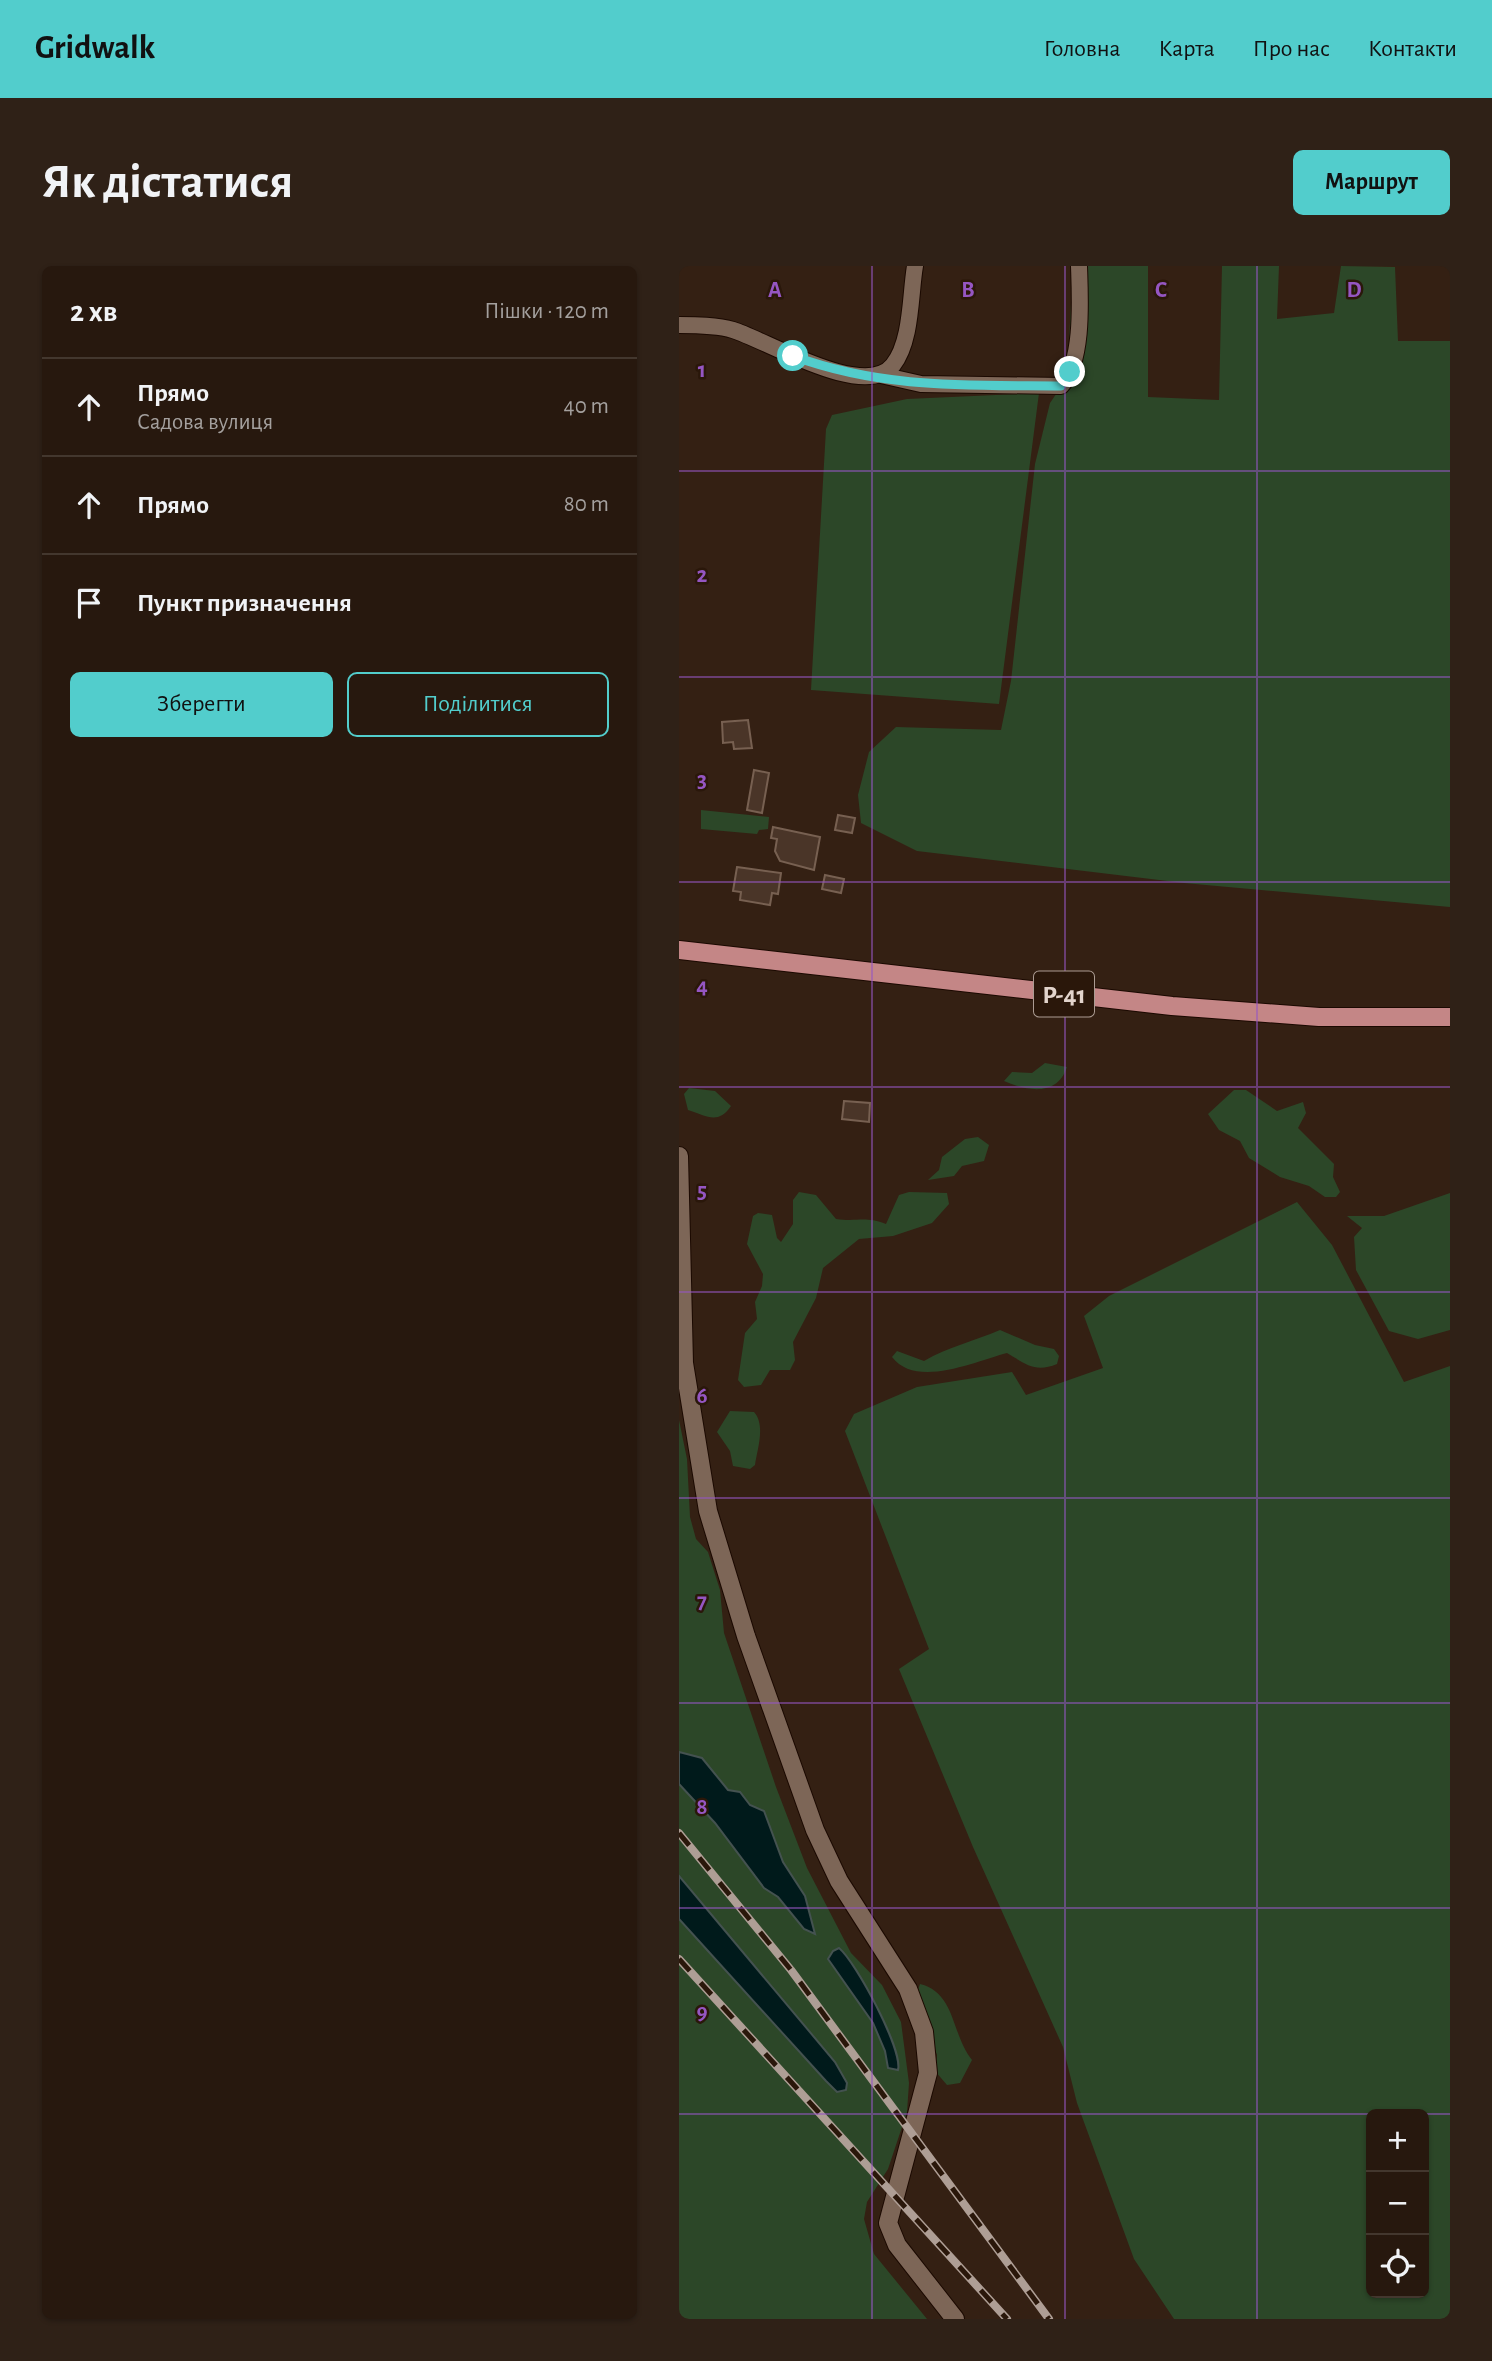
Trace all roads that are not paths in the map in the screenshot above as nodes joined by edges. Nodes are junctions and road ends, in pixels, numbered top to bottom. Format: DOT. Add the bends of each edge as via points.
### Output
graph roads {
  1 [pos="915,266"];
  2 [pos="1079,266"];
  3 [pos="679,325"];
  4 [pos="881,375"];
  5 [pos="679,950"];
  6 [pos="1450,1017"];
  7 [pos="679,1156"];
  8 [pos="955,2319"];
  1 -- 4 [label="street" via="900,351 893,366"];
  2 -- 4 [label="street" via="1075,352 1061,386 921,384"];
  3 -- 4 [label="street" via="730,329 833,370"];
  5 -- 6 [label="main road, Р-41" via="1172,1006 1319,1017"];
  7 -- 8 [label="street" via="684,1363 708,1511 746,1636 815,1830 839,1881 908,1989 925,2032 928,2073 888,2223 897,2245"];
}
